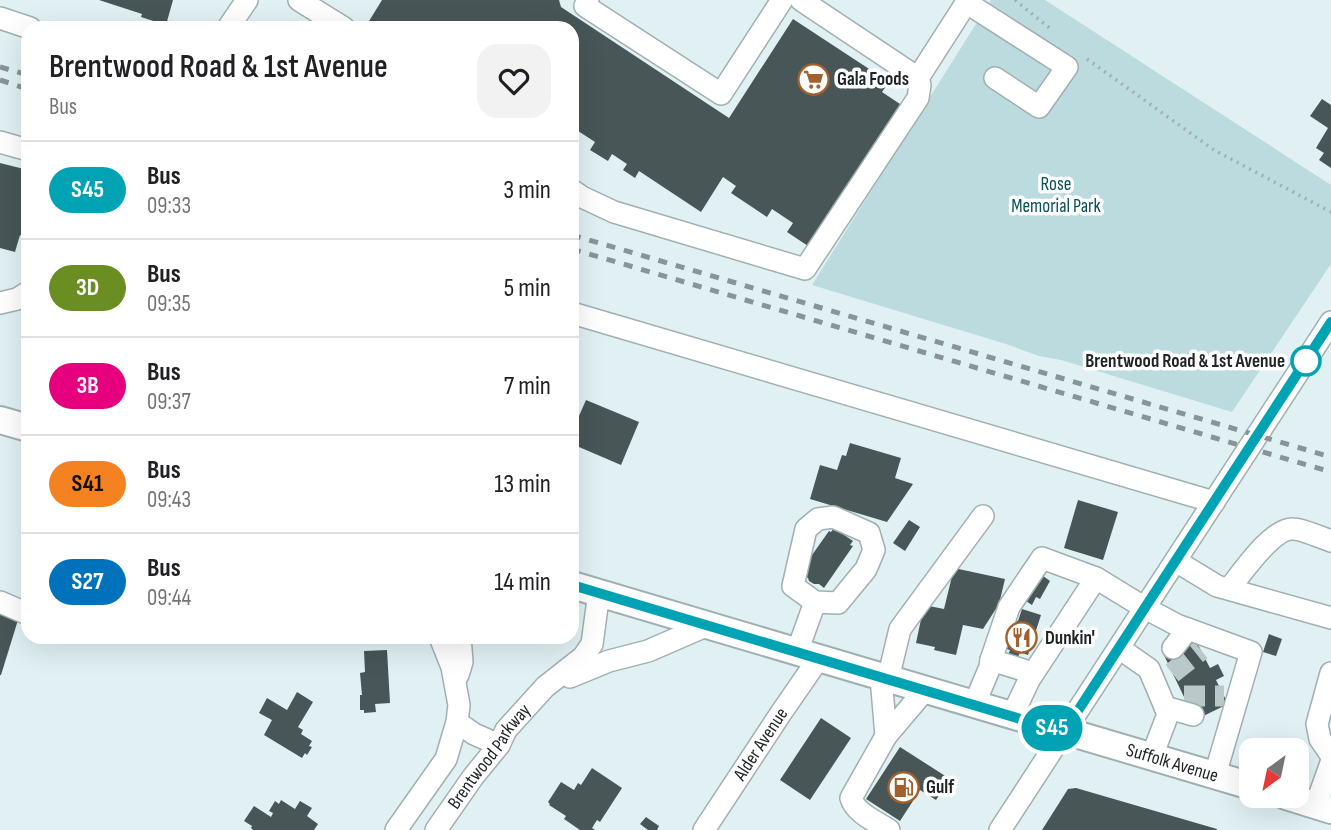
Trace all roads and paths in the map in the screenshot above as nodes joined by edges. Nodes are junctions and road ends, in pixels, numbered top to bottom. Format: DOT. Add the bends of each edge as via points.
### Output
graph roads {
  1 [pos="247,0"];
  2 [pos="299,0"];
  3 [pos="589,0"];
  4 [pos="782,0"];
  5 [pos="801,0"];
  6 [pos="1015,0"];
  7 [pos="967,1"];
  8 [pos="0,18"];
  9 [pos="233,21"];
  10 [pos="333,21"];
  11 [pos="21,25"];
  12 [pos="1054,32"];
  13 [pos="1084,56"];
  14 [pos="918,78"];
  15 [pos="995,78"];
  16 [pos="0,142"];
  17 [pos="21,148"];
  18 [pos="579,195"];
  19 [pos="1331,212"];
  20 [pos="21,296"];
  21 [pos="0,303"];
  22 [pos="579,315"];
  23 [pos="1331,322"];
  24 [pos="0,420"];
  25 [pos="21,425"];
  26 [pos="1214,502"];
  27 [pos="983,516"];
  28 [pos="1331,541"];
  29 [pos="1176,561"];
  30 [pos="1096,578"];
  31 [pos="579,587"];
  32 [pos="1229,589"];
  33 [pos="599,593"];
  34 [pos="0,602"];
  35 [pos="815,602"];
  36 [pos="1145,608"];
  37 [pos="21,611"];
  38 [pos="1331,618"];
  39 [pos="708,625"];
  40 [pos="1188,629"];
  41 [pos="443,644"];
  42 [pos="461,644"];
  43 [pos="1119,648"];
  44 [pos="808,655"];
  45 [pos="991,660"];
  46 [pos="1033,673"];
  47 [pos="1331,673"];
  48 [pos="885,678"];
  49 [pos="1163,678"];
  50 [pos="456,687"];
  51 [pos="545,687"];
  52 [pos="925,690"];
  53 [pos="974,705"];
  54 [pos="1012,716"];
  55 [pos="457,722"];
  56 [pos="1229,725"];
  57 [pos="1064,732"];
  58 [pos="886,736"];
  59 [pos="499,745"];
  60 [pos="1331,755"];
  61 [pos="1152,756"];
  62 [pos="1331,763"];
  63 [pos="1215,775"];
  64 [pos="1239,782"];
  65 [pos="1323,807"];
  66 [pos="396,830"];
  67 [pos="436,830"];
  68 [pos="704,830"];
  69 [pos="889,830"];
  70 [pos="1000,830"];
  1 -- 9 [label="street"];
  2 -- 10 [label="street"];
  3 -- 4 [label="street" via="585,6 720,94"];
  5 -- 14 [label="street"];
  6 -- 12 [label="path"];
  7 -- 14 [label="street"];
  7 -- 15 [label="street" via="1067,67 1039,107"];
  8 -- 11 [label="street"];
  13 -- 19 [label="path" via="1214,150"];
  14 -- 18 [label="street" via="918,98 805,270 614,212"];
  16 -- 17 [label="street"];
  20 -- 21 [label="street"];
  22 -- 26 [label="street"];
  23 -- 26 [label="street"];
  24 -- 25 [label="main road"];
  26 -- 29 [label="street"];
  27 -- 48 [label="street" via="900,629"];
  28 -- 32 [label="street" via="1292,528 1277,534"];
  29 -- 32 [label="street"];
  29 -- 36 [label="street"];
  30 -- 36 [label="street"];
  30 -- 45 [label="street" via="1042,558 1009,607"];
  30 -- 46 [label="street"];
  31 -- 33 [label="main road, Suffolk Avenue"];
  32 -- 38 [label="street"];
  33 -- 39 [label="main road, Suffolk Avenue"];
  33 -- 51 [label="street, Brentwood Parkway" via="592,644 583,657"];
  34 -- 37 [label="street"];
  35 -- 44 [label="street, Alder Avenue"];
  36 -- 40 [label="street"];
  36 -- 43 [label="street"];
  39 -- 44 [label="main road, Suffolk Avenue"];
  39 -- 51 [label="street, Brentwood Parkway"];
  40 -- 49 [label="street"];
  40 -- 56 [label="street" via="1208,644 1251,652 1231,696"];
  41 -- 50 [label="street, Brentwood Parkway"];
  42 -- 50 [label="street, Brentwood Parkway"];
  43 -- 49 [label="street"];
  43 -- 57 [label="street"];
  44 -- 48 [label="main road, Suffolk Avenue"];
  44 -- 68 [label="street, Alder Avenue" via="781,713"];
  45 -- 46 [label="street"];
  45 -- 53 [label="street"];
  46 -- 54 [label="street"];
  47 -- 60 [label="street" via="1317,724"];
  48 -- 52 [label="main road, Suffolk Avenue"];
  48 -- 58 [label="street"];
  49 -- 56 [label="street" via="1193,709"];
  49 -- 61 [label="street" via="1168,715"];
  50 -- 55 [label="street, Brentwood Parkway"];
  51 -- 59 [label="street, Brentwood Parkway" via="506,730"];
  52 -- 53 [label="main road, Suffolk Avenue"];
  52 -- 58 [label="street"];
  53 -- 54 [label="main road, Suffolk Avenue"];
  54 -- 57 [label="main road, Suffolk Avenue"];
  55 -- 59 [label="street"];
  55 -- 66 [label="street, Brentwood Parkway" via="446,759"];
  56 -- 63 [label="street"];
  57 -- 61 [label="main road, Suffolk Avenue"];
  57 -- 70 [label="street"];
  58 -- 69 [label="street" via="851,799 858,810"];
  59 -- 67 [label="street, Brentwood Parkway"];
  61 -- 63 [label="main road, Suffolk Avenue"];
  62 -- 65 [label="street"];
  63 -- 64 [label="main road, Suffolk Avenue"];
}
